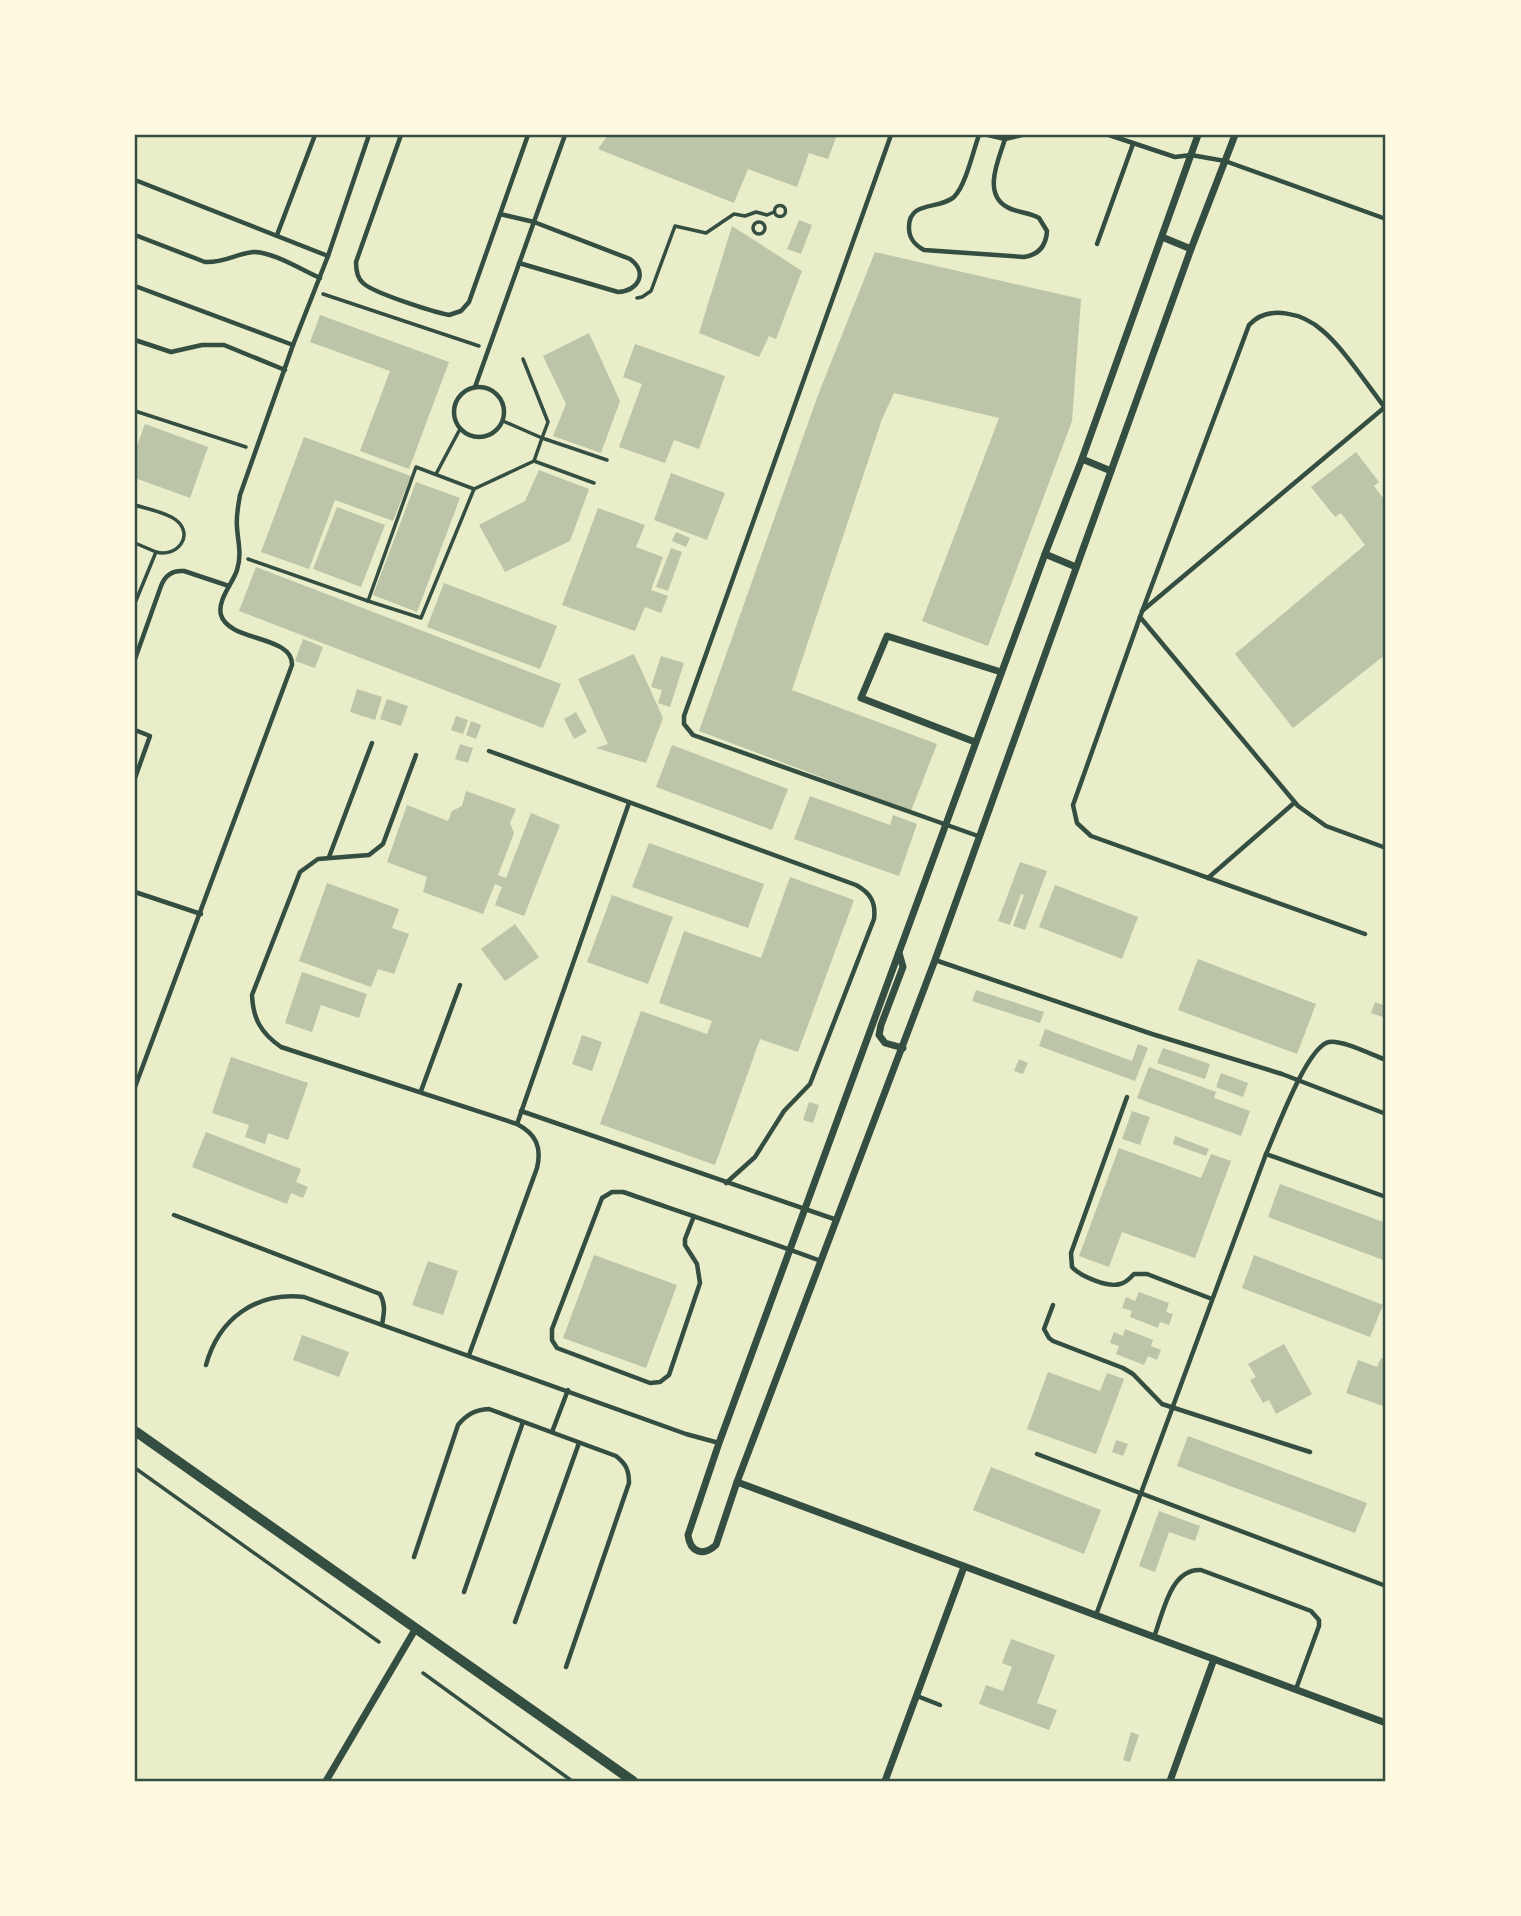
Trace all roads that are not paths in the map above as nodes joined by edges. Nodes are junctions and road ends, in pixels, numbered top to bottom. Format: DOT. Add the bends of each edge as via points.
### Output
graph roads {
  1 [pos="315,135"];
  2 [pos="369,135"];
  3 [pos="401,135"];
  4 [pos="528,135"];
  5 [pos="565,135"];
  6 [pos="891,135"];
  7 [pos="979,135"];
  8 [pos="988,135"];
  9 [pos="1022,135"];
  10 [pos="1109,135"];
  11 [pos="1198,135"];
  12 [pos="1235,135"];
  13 [pos="1005,139"];
  14 [pos="1133,144"];
  15 [pos="1191,155"];
  16 [pos="1225,161"];
  17 [pos="135,180"];
  18 [pos="500,214"];
  19 [pos="1386,219"];
  20 [pos="534,222"];
  21 [pos="135,235"];
  22 [pos="276,235"];
  23 [pos="1162,237"];
  24 [pos="1097,244"];
  25 [pos="1191,249"];
  26 [pos="328,256"];
  27 [pos="519,263"];
  28 [pos="320,278"];
  29 [pos="135,286"];
  30 [pos="135,340"];
  31 [pos="293,345"];
  32 [pos="285,370"];
  33 [pos="475,387"];
  34 [pos="1385,408"];
  35 [pos="1082,459"];
  36 [pos="1111,471"];
  37 [pos="1045,554"];
  38 [pos="1076,568"];
  39 [pos="229,586"];
  40 [pos="1141,614"];
  41 [pos="135,659"];
  42 [pos="1001,672"];
  43 [pos="135,730"];
  44 [pos="975,742"];
  45 [pos="372,743"];
  46 [pos="489,751"];
  47 [pos="416,755"];
  48 [pos="135,778"];
  49 [pos="629,803"];
  50 [pos="1294,803"];
  51 [pos="946,824"];
  52 [pos="978,836"];
  53 [pos="1386,848"];
  54 [pos="328,857"];
  55 [pos="1208,879"];
  56 [pos="135,892"];
  57 [pos="201,914"];
  58 [pos="1366,934"];
  59 [pos="899,953"];
  60 [pos="935,960"];
  61 [pos="460,985"];
  62 [pos="903,1048"];
  63 [pos="1386,1060"];
  64 [pos="1299,1080"];
  65 [pos="135,1085"];
  66 [pos="421,1091"];
  67 [pos="1127,1097"];
  68 [pos="521,1111"];
  69 [pos="1386,1114"];
  70 [pos="517,1124"];
  71 [pos="1266,1154"];
  72 [pos="726,1183"];
  73 [pos="1386,1197"];
  74 [pos="806,1209"];
  75 [pos="174,1214"];
  76 [pos="694,1216"];
  77 [pos="838,1220"];
  78 [pos="791,1250"];
  79 [pos="822,1262"];
  80 [pos="1212,1299"];
  81 [pos="1053,1305"];
  82 [pos="382,1325"];
  83 [pos="469,1355"];
  84 [pos="206,1365"];
  85 [pos="568,1390"];
  86 [pos="1172,1407"];
  87 [pos="523,1422"];
  88 [pos="135,1431"];
  89 [pos="552,1432"];
  90 [pos="579,1443"];
  91 [pos="719,1443"];
  92 [pos="1310,1452"];
  93 [pos="1037,1454"];
  94 [pos="737,1482"];
  95 [pos="1141,1493"];
  96 [pos="414,1557"];
  97 [pos="964,1567"];
  98 [pos="1386,1586"];
  99 [pos="464,1592"];
  100 [pos="1096,1615"];
  101 [pos="515,1622"];
  102 [pos="416,1628"];
  103 [pos="1154,1637"];
  104 [pos="1214,1659"];
  105 [pos="566,1667"];
  106 [pos="1296,1689"];
  107 [pos="917,1696"];
  108 [pos="940,1704"];
  109 [pos="1386,1723"];
  110 [pos="326,1781"];
  111 [pos="633,1781"];
  112 [pos="885,1781"];
  113 [pos="1170,1781"];
  1 -- 22 [label="lane"];
  2 -- 26 [label="lane"];
  3 -- 18 [label="lane" via="356,262 364,284 442,314 461,312 470,302"];
  4 -- 18 [label="lane"];
  5 -- 20 [label="lane"];
  6 -- 51 [label="lane" via="684,724 692,735"];
  7 -- 13 [label="lane" via="956,195 920,208 910,219 909,234 924,250 1024,257 1043,246 1046,231 1039,218 1005,206 994,190"];
  8 -- 13 [label="lane"];
  9 -- 13 [label="lane"];
  10 -- 14 [label="lane"];
  11 -- 15 [label="street"];
  12 -- 16 [label="street"];
  14 -- 15 [label="lane" via="1175,157"];
  14 -- 24 [label="lane"];
  15 -- 16 [label="lane"];
  15 -- 23 [label="street"];
  16 -- 19 [label="lane"];
  16 -- 25 [label="street"];
  17 -- 22 [label="lane"];
  18 -- 20 [label="lane"];
  20 -- 27 [label="lane"];
  20 -- 27 [label="lane" via="630,259 640,274 637,284 618,292"];
  21 -- 28 [label="lane" via="205,262 264,253"];
  22 -- 26 [label="lane"];
  23 -- 25 [label="street"];
  23 -- 35 [label="street"];
  25 -- 36 [label="street"];
  26 -- 28 [label="lane"];
  27 -- 33 [label="lane"];
  28 -- 31 [label="lane"];
  29 -- 31 [label="lane"];
  30 -- 32 [label="lane" via="171,352 224,345"];
  31 -- 32 [label="lane"];
  32 -- 39 [label="lane" via="237,512 240,556"];
  33 -- 33 [label="lane" via="456,399 453,414 460,429 484,437 498,428 504,412 499,396"];
  34 -- 40 [label="lane"];
  34 -- 40 [label="lane" via="1321,329 1283,313 1255,318 1245,334"];
  35 -- 36 [label="street"];
  35 -- 37 [label="street"];
  36 -- 38 [label="street"];
  37 -- 38 [label="street"];
  37 -- 42 [label="street"];
  38 -- 52 [label="street"];
  39 -- 41 [label="lane" via="184,570 167,576"];
  39 -- 57 [label="lane" via="220,608 223,619 236,630 282,648 292,665"];
  40 -- 50 [label="lane"];
  40 -- 55 [label="lane" via="1073,815 1091,836"];
  42 -- 44 [label="street"];
  42 -- 44 [label="street" via="887,636 861,698"];
  43 -- 48 [label="lane" via="150,736"];
  44 -- 51 [label="street"];
  45 -- 54 [label="lane"];
  46 -- 49 [label="lane"];
  47 -- 54 [label="lane" via="377,851"];
  49 -- 68 [label="lane"];
  49 -- 72 [label="lane" via="856,885 874,902 874,919 810,1084 783,1111 755,1157"];
  50 -- 53 [label="lane" via="1326,826"];
  50 -- 55 [label="lane"];
  51 -- 52 [label="lane"];
  51 -- 59 [label="street"];
  52 -- 60 [label="street"];
  54 -- 66 [label="lane" via="300,872 252,995 258,1026 281,1047"];
  55 -- 58 [label="lane"];
  56 -- 57 [label="lane"];
  57 -- 65 [label="lane"];
  59 -- 62 [label="street" via="903,967 879,1035 885,1043"];
  59 -- 74 [label="street"];
  60 -- 62 [label="street"];
  60 -- 64 [label="lane"];
  61 -- 66 [label="lane"];
  62 -- 77 [label="street"];
  63 -- 64 [label="lane" via="1329,1042 1313,1053"];
  64 -- 69 [label="lane"];
  64 -- 71 [label="lane"];
  66 -- 70 [label="lane"];
  67 -- 80 [label="lane" via="1070,1263 1075,1271 1111,1285 1141,1273"];
  68 -- 70 [label="lane"];
  68 -- 72 [label="lane"];
  70 -- 83 [label="lane" via="529,1130 540,1154"];
  71 -- 73 [label="lane"];
  71 -- 80 [label="lane"];
  72 -- 74 [label="lane"];
  74 -- 77 [label="lane"];
  74 -- 78 [label="street"];
  75 -- 82 [label="lane" via="380,1294 384,1301"];
  76 -- 76 [label="lane" via="624,1192 602,1198 552,1329 557,1348 650,1383 665,1379 700,1283 697,1265 685,1245"];
  76 -- 78 [label="lane"];
  77 -- 79 [label="street"];
  78 -- 79 [label="lane"];
  78 -- 91 [label="street"];
  79 -- 94 [label="street"];
  80 -- 86 [label="lane"];
  81 -- 86 [label="lane" via="1045,1329 1049,1338 1124,1368 1154,1398"];
  82 -- 83 [label="lane"];
  82 -- 84 [label="lane" via="304,1297 278,1296 253,1304 231,1319 215,1340"];
  83 -- 85 [label="lane"];
  85 -- 89 [label="lane"];
  85 -- 91 [label="lane"];
  86 -- 92 [label="lane"];
  86 -- 95 [label="lane"];
  87 -- 89 [label="lane"];
  87 -- 96 [label="lane" via="489,1409 477,1410 458,1425"];
  87 -- 99 [label="lane"];
  88 -- 102 [label="street"];
  89 -- 90 [label="lane"];
  90 -- 101 [label="lane"];
  90 -- 105 [label="lane" via="624,1462 629,1483"];
  91 -- 94 [label="street" via="688,1535 694,1550 702,1552 716,1545"];
  93 -- 95 [label="lane"];
  94 -- 97 [label="street"];
  95 -- 98 [label="lane"];
  95 -- 100 [label="lane"];
  97 -- 100 [label="street"];
  97 -- 107 [label="street"];
  100 -- 103 [label="street"];
  102 -- 110 [label="street"];
  102 -- 111 [label="street"];
  103 -- 104 [label="street"];
  103 -- 106 [label="lane" via="1176,1581 1188,1571 1201,1570 1316,1615 1319,1626"];
  104 -- 106 [label="street"];
  104 -- 113 [label="street"];
  106 -- 109 [label="street"];
  107 -- 108 [label="lane"];
  107 -- 112 [label="street"];
}
